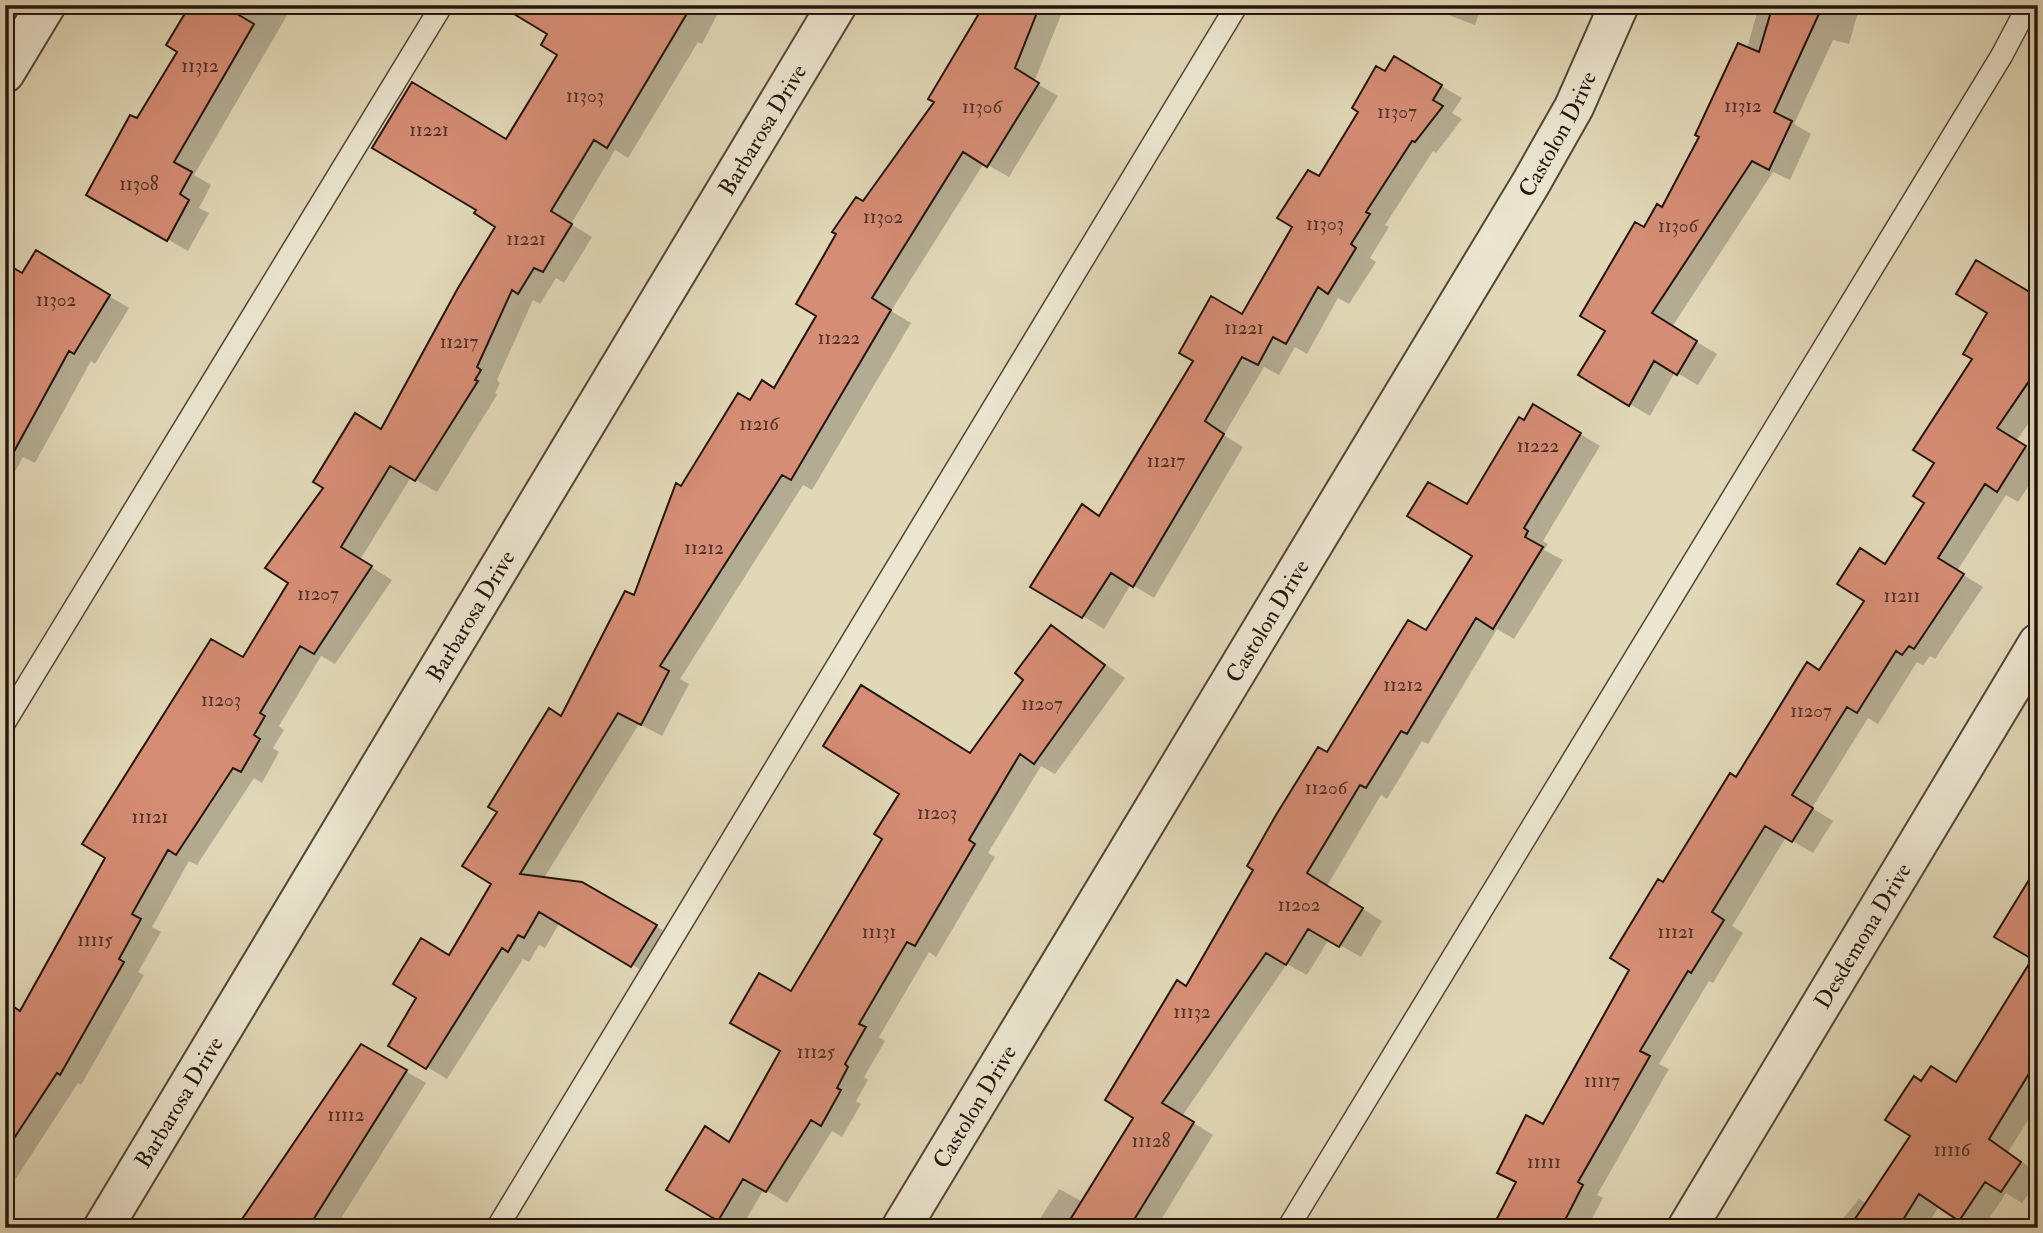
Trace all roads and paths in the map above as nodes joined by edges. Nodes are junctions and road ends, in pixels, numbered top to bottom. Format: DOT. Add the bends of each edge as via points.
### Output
graph roads {
  1 [pos="46,5"];
  2 [pos="442,5"];
  3 [pos="837,5"];
  4 [pos="1237,5"];
  5 [pos="1619,5"];
  6 [pos="2024,5"];
  7 [pos="5,73"];
  8 [pos="2038,643"];
  9 [pos="5,722"];
  10 [pos="103,1228"];
  11 [pos="497,1228"];
  12 [pos="901,1228"];
  13 [pos="1288,1228"];
  14 [pos="1687,1228"];
  1 -- 7 [label="street"];
  2 -- 9 [label="lane"];
  3 -- 10 [label="street, Barbarosa Drive"];
  4 -- 11 [label="lane"];
  5 -- 12 [label="street, Castolon Drive" via="1574,107 1531,183"];
  6 -- 13 [label="lane" via="2002,55"];
  8 -- 14 [label="street, Desdemona Drive"];
}
